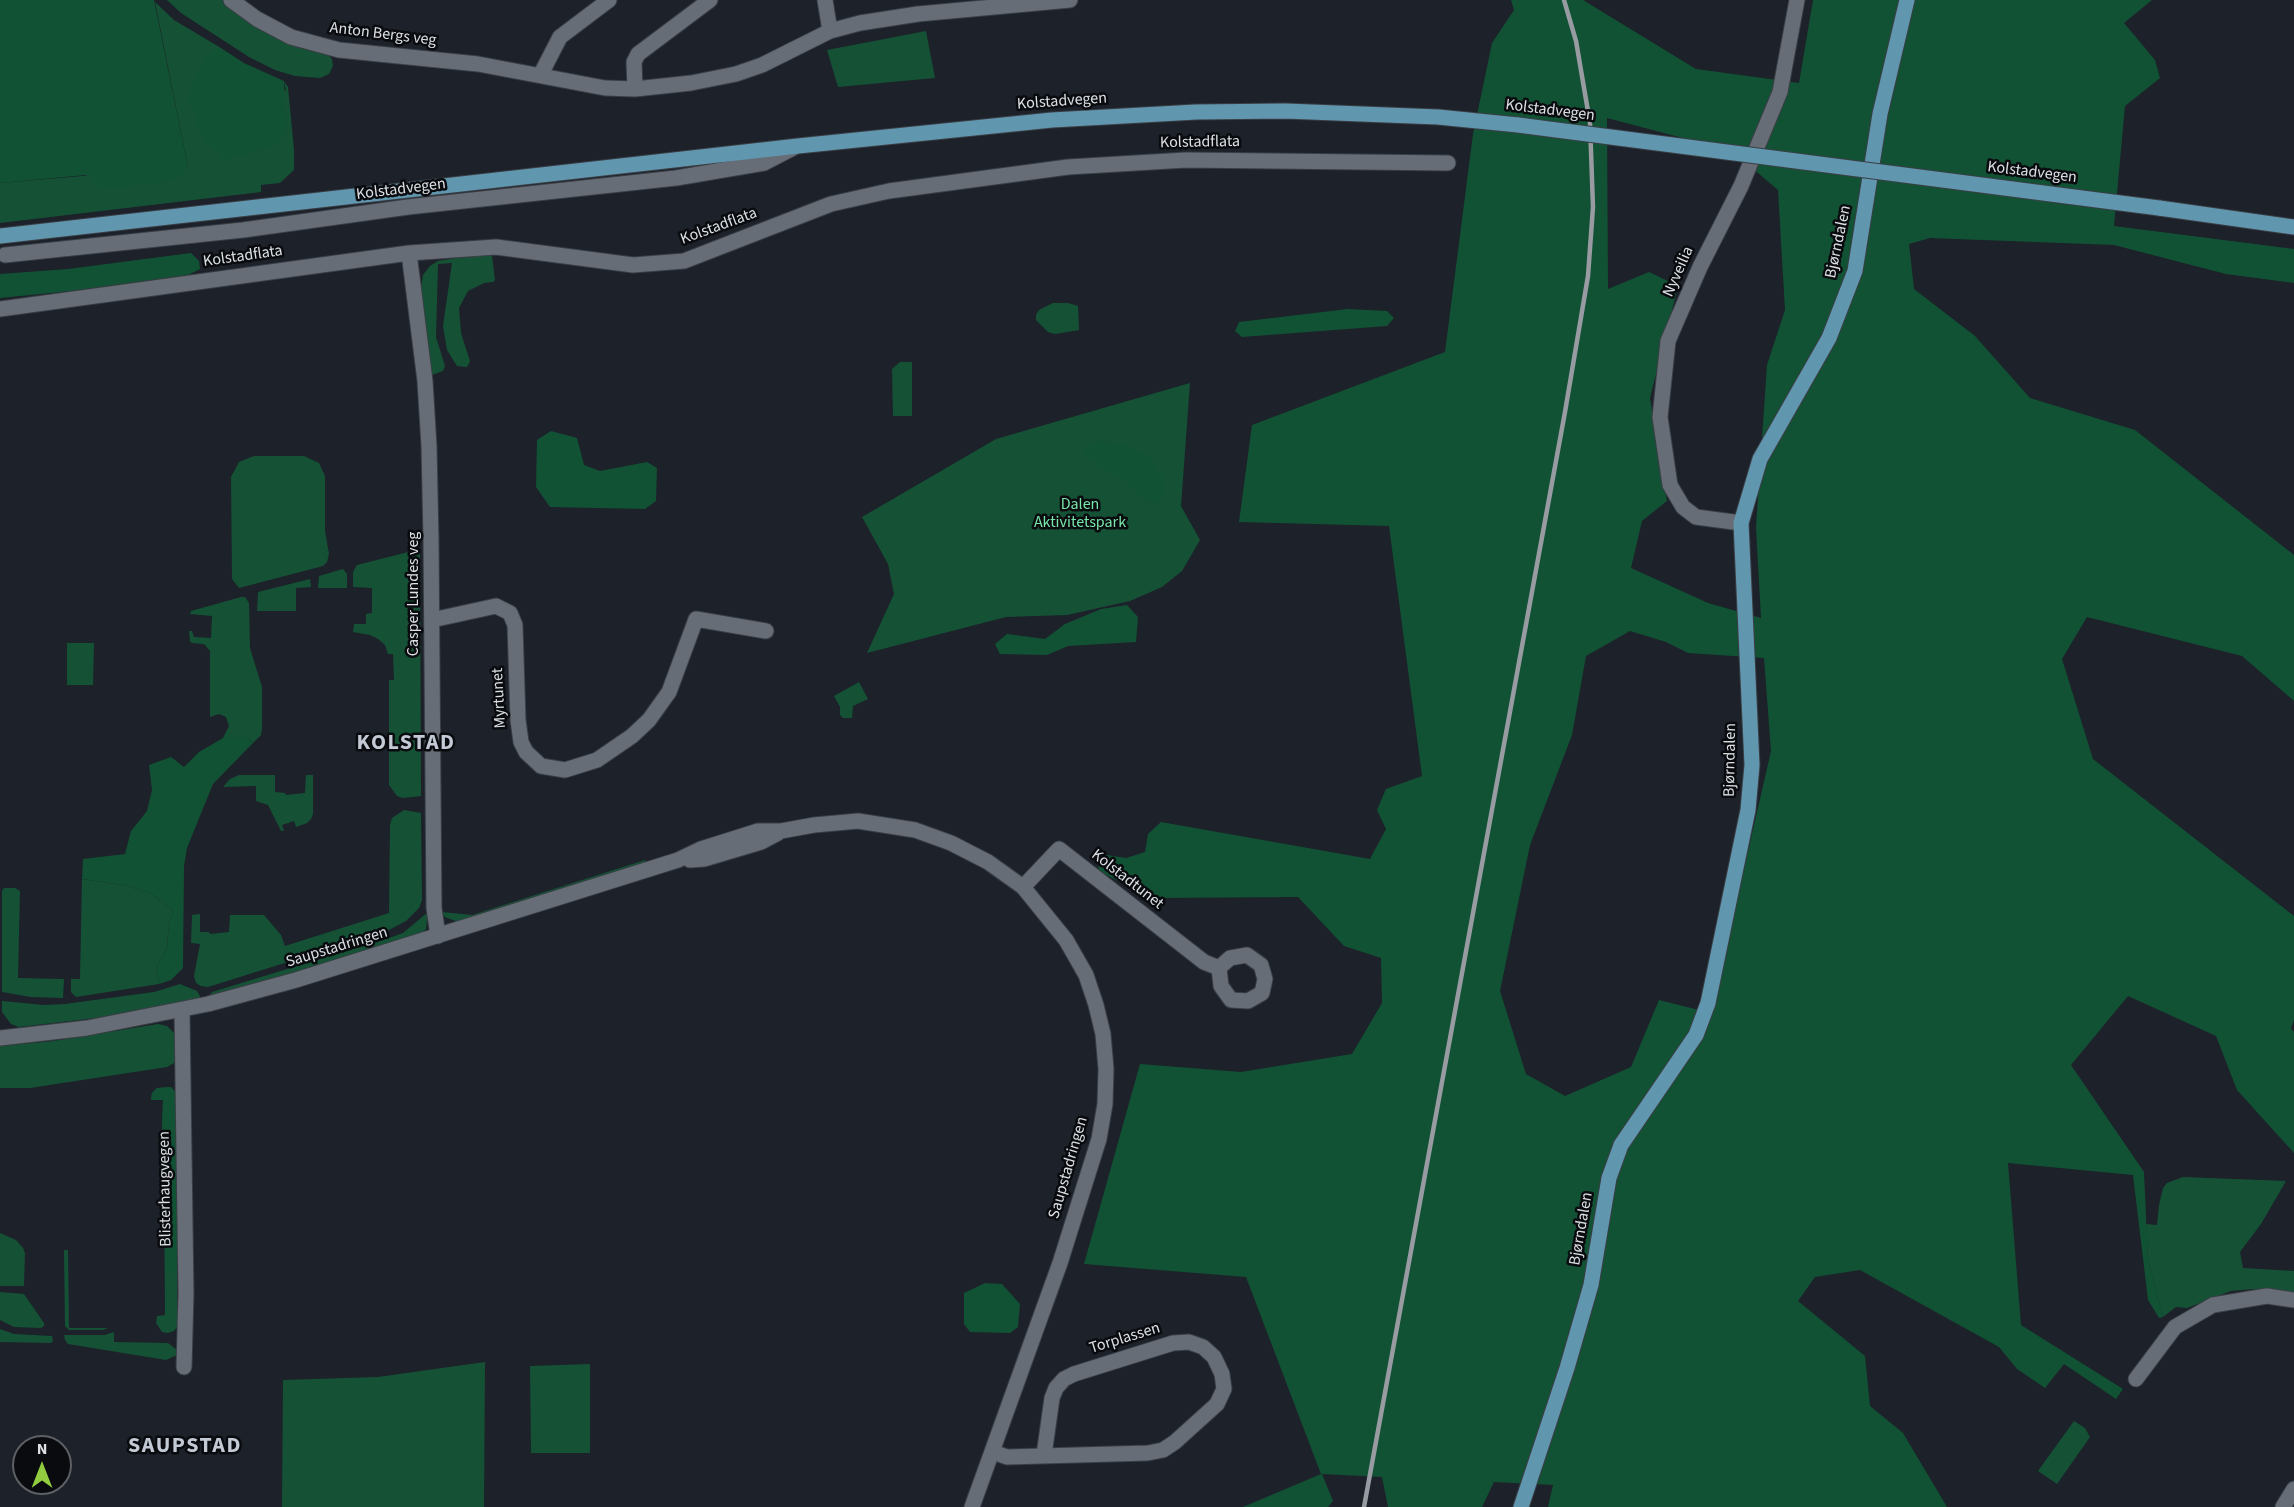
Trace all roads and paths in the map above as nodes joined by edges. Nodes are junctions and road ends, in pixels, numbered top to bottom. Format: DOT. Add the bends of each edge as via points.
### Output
graph roads {
  1 [pos="231,0"];
  2 [pos="609,0"];
  3 [pos="710,0"];
  4 [pos="825,0"];
  5 [pos="1070,0"];
  6 [pos="1797,0"];
  7 [pos="1907,0"];
  8 [pos="830,31"];
  9 [pos="541,74"];
  10 [pos="635,89"];
  11 [pos="798,146"];
  12 [pos="1448,163"];
  13 [pos="2294,227"];
  14 [pos="0,228"];
  15 [pos="51,231"];
  16 [pos="0,236"];
  17 [pos="2,251"];
  18 [pos="410,253"];
  19 [pos="0,309"];
  20 [pos="1741,523"];
  21 [pos="432,620"];
  22 [pos="766,631"];
  23 [pos="1023,887"];
  24 [pos="438,936"];
  25 [pos="1219,968"];
  26 [pos="182,1011"];
  27 [pos="0,1038"];
  28 [pos="2294,1300"];
  29 [pos="184,1367"];
  30 [pos="2136,1379"];
  31 [pos="993,1452"];
  32 [pos="1044,1455"];
  33 [pos="2294,1489"];
  34 [pos="972,1507"];
  35 [pos="1521,1507"];
  36 [pos="2283,1507"];
  1 -- 9 [label="street, Anton Bergs veg" via="257,19 315,45"];
  2 -- 9 [label="street" via="560,37"];
  3 -- 10 [label="street" via="638,54 634,62"];
  4 -- 8 [label="street"];
  5 -- 8 [label="street, Anton Bergs veg" via="918,14"];
  6 -- 20 [label="street, Nyveilia" via="1780,92 1668,341 1660,417 1670,485 1683,507 1696,517"];
  7 -- 20 [label="main road, Bjørndalen" via="1880,114 1855,271 1829,338 1760,459"];
  8 -- 10 [label="street, Anton Bergs veg" via="736,74"];
  9 -- 10 [label="street, Anton Bergs veg" via="605,88"];
  11 -- 13 [label="main road, Kolstadvegen, bridge" via="1052,120 1196,112 1383,114 1518,125"];
  11 -- 15 [label="main road, Kolstadvegen"];
  11 -- 17 [label="street, Kolstadvegen" via="764,163 676,178 408,207 243,230"];
  12 -- 18 [label="street, Kolstadflata" via="1186,160 1068,167 889,191 831,204 684,261 633,265 496,247"];
  14 -- 15 [label="main road"];
  15 -- 16 [label="main road, Kolstadvegen"];
  15 -- 17 [label="main road, Kolstadvegen"];
  18 -- 19 [label="street, Kolstadflata"];
  18 -- 21 [label="street, Casper Lundes veg" via="425,381"];
  20 -- 35 [label="main road, Bjørndalen" via="1751,776 1748,810 1708,1003 1696,1035 1621,1145 1609,1178 1591,1285"];
  21 -- 22 [label="street, Myrtunet" via="496,606 510,613 515,625 521,742 541,766 559,769 597,760 649,720 669,692 696,619"];
  21 -- 24 [label="street, Casper Lundes veg" via="434,908"];
  23 -- 24 [label="street, Saupstadringen" via="988,862 951,843 915,830 858,821 781,831 761,842 704,859 678,860"];
  23 -- 25 [label="street, Kolstadtunet" via="1059,849 1204,962"];
  23 -- 31 [label="street, Saupstadringen" via="1066,940 1086,975 1103,1034 1105,1104 1099,1138 1059,1263"];
  24 -- 26 [label="street, Saupstadringen"];
  26 -- 27 [label="street, Saupstadringen"];
  26 -- 29 [label="street, Blisterhaugvegen"];
  28 -- 30 [label="street" via="2267,1296 2212,1305 2175,1327"];
  31 -- 32 [label="street, Torplassen" via="1007,1457"];
  31 -- 34 [label="street, Saupstadringen"];
  32 -- 32 [label="street, Torplassen" via="1148,1454 1163,1450 1216,1404 1224,1389 1214,1357 1196,1344 1173,1343 1064,1379 1052,1398"];
  33 -- 36 [label="street"];
}
